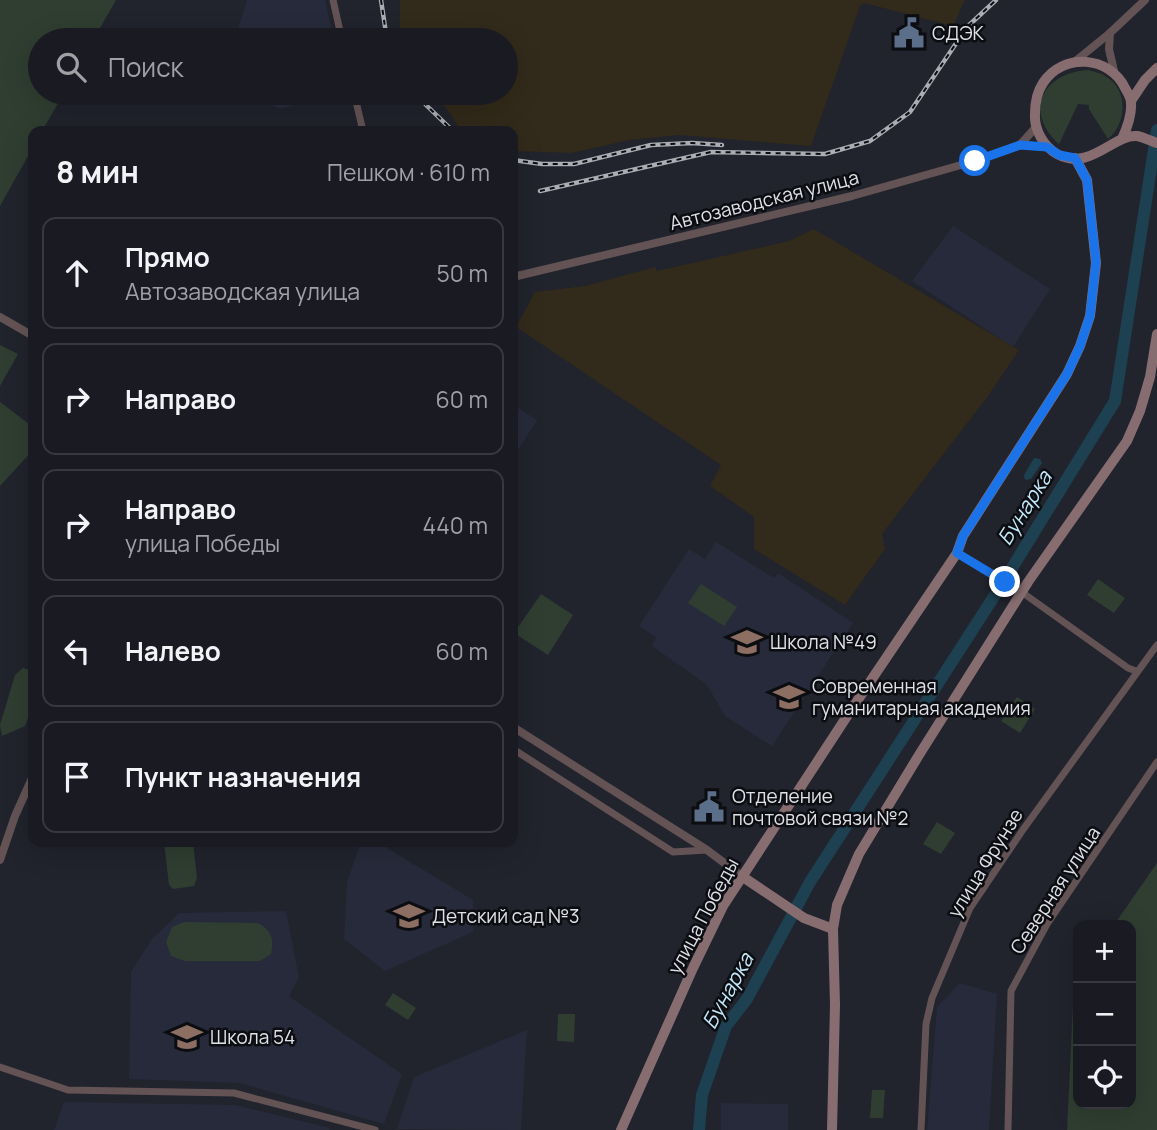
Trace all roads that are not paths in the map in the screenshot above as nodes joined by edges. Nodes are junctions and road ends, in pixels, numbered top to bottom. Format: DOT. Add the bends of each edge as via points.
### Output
graph roads {
  1 [pos="333,0"];
  2 [pos="1145,0"];
  3 [pos="339,28"];
  4 [pos="1110,33"];
  5 [pos="1073,63"];
  6 [pos="1157,68"];
  7 [pos="1117,74"];
  8 [pos="1145,80"];
  9 [pos="1131,101"];
  10 [pos="357,105"];
  11 [pos="1129,122"];
  12 [pos="362,126"];
  13 [pos="1036,127"];
  14 [pos="1122,139"];
  15 [pos="1147,140"];
  16 [pos="1020,145"];
  17 [pos="1047,147"];
  18 [pos="1097,154"];
  19 [pos="1075,158"];
  20 [pos="1086,174"];
  21 [pos="518,276"];
  22 [pos="0,317"];
  23 [pos="28,333"];
  24 [pos="1157,334"];
  25 [pos="957,553"];
  26 [pos="1023,593"];
  27 [pos="1157,645"];
  28 [pos="1136,671"];
  29 [pos="518,730"];
  30 [pos="518,751"];
  31 [pos="1157,762"];
  32 [pos="28,787"];
  33 [pos="707,850"];
  34 [pos="0,860"];
  35 [pos="743,877"];
  36 [pos="834,929"];
  37 [pos="0,1067"];
  38 [pos="375,1130"];
  39 [pos="621,1130"];
  40 [pos="832,1130"];
  41 [pos="921,1130"];
  42 [pos="1007,1130"];
  1 -- 3 [label="street"];
  2 -- 4 [label="street"];
  4 -- 5 [label="street"];
  4 -- 7 [label="street"];
  5 -- 7 [label="main road" via="1096,62"];
  5 -- 13 [label="main road" via="1041,85"];
  6 -- 8 [label="main road"];
  7 -- 8 [label="main road"];
  7 -- 9 [label="main road"];
  8 -- 9 [label="main road"];
  9 -- 11 [label="main road"];
  10 -- 12 [label="street"];
  11 -- 14 [label="main road"];
  11 -- 15 [label="main road"];
  13 -- 16 [label="street"];
  13 -- 17 [label="main road"];
  14 -- 15 [label="main road"];
  14 -- 18 [label="main road"];
  16 -- 17 [label="street"];
  16 -- 21 [label="street, Автозаводская улица" via="852,196"];
  17 -- 19 [label="main road"];
  18 -- 19 [label="main road"];
  18 -- 20 [label="main road"];
  19 -- 20 [label="main road"];
  20 -- 25 [label="main road, улица Победы" via="1096,262 1090,316 1080,346 1067,374 963,536"];
  22 -- 23 [label="street"];
  24 -- 26 [label="main road" via="1150,377 1127,441"];
  25 -- 26 [label="street"];
  25 -- 35 [label="main road, улица Победы"];
  26 -- 28 [label="street"];
  26 -- 36 [label="main road" via="859,854 837,905"];
  27 -- 28 [label="street, улица Фрунзе"];
  28 -- 41 [label="street, улица Фрунзе" via="971,908 932,998 926,1024"];
  29 -- 33 [label="street"];
  30 -- 33 [label="street" via="673,852"];
  31 -- 42 [label="street, Северная улица" via="1047,925 1011,991"];
  32 -- 34 [label="street"];
  33 -- 35 [label="street"];
  35 -- 36 [label="main road" via="804,918"];
  35 -- 39 [label="main road, улица Победы" via="723,905"];
  36 -- 40 [label="main road"];
  37 -- 38 [label="street" via="68,1090 234,1093"];
}
